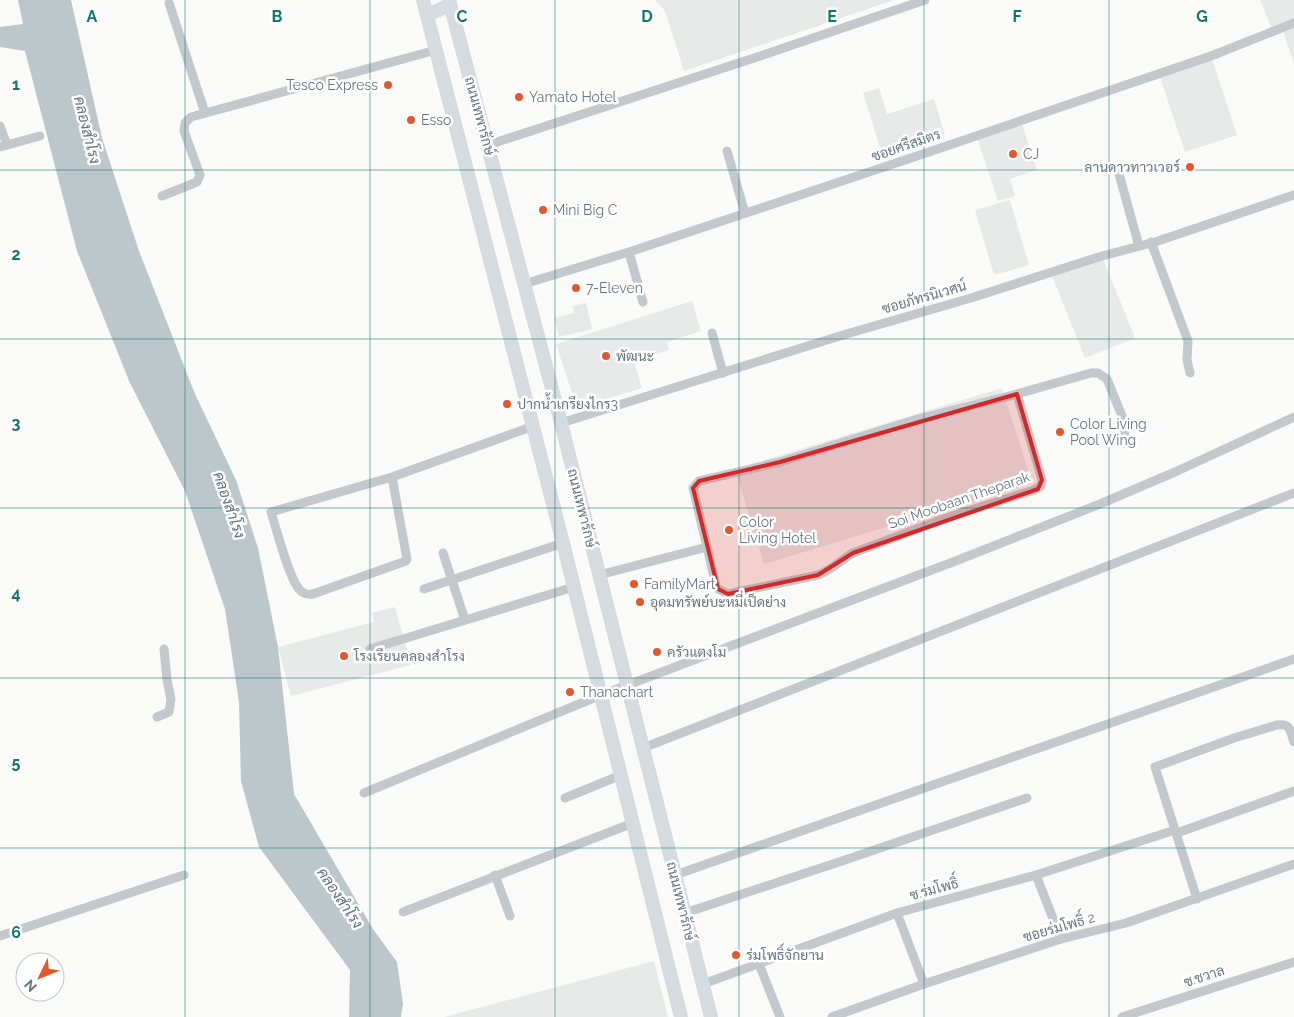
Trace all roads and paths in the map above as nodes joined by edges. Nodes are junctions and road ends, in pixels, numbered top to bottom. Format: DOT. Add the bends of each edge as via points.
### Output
graph roads {
  1 [pos="423,0"];
  2 [pos="925,0"];
  3 [pos="170,3"];
  4 [pos="449,3"];
  5 [pos="427,15"];
  6 [pos="1294,23"];
  7 [pos="436,50"];
  8 [pos="205,113"];
  9 [pos="0,126"];
  10 [pos="40,136"];
  11 [pos="488,145"];
  12 [pos="3,146"];
  13 [pos="727,151"];
  14 [pos="1119,174"];
  15 [pos="1294,195"];
  16 [pos="162,196"];
  17 [pos="745,213"];
  18 [pos="1151,242"];
  19 [pos="1139,246"];
  20 [pos="629,252"];
  21 [pos="524,284"];
  22 [pos="643,302"];
  23 [pos="712,333"];
  24 [pos="1190,372"];
  25 [pos="723,373"];
  26 [pos="1017,394"];
  27 [pos="1294,417"];
  28 [pos="561,423"];
  29 [pos="534,426"];
  30 [pos="1124,443"];
  31 [pos="392,477"];
  32 [pos="1294,493"];
  33 [pos="563,542"];
  34 [pos="707,548"];
  35 [pos="443,554"];
  36 [pos="599,575"];
  37 [pos="451,580"];
  38 [pos="574,586"];
  39 [pos="424,589"];
  40 [pos="465,620"];
  41 [pos="164,649"];
  42 [pos="370,649"];
  43 [pos="1294,659"];
  44 [pos="627,685"];
  45 [pos="601,695"];
  46 [pos="157,717"];
  47 [pos="1294,742"];
  48 [pos="643,748"];
  49 [pos="621,775"];
  50 [pos="1294,790"];
  51 [pos="364,793"];
  52 [pos="565,798"];
  53 [pos="1028,798"];
  54 [pos="633,823"];
  55 [pos="1176,832"];
  56 [pos="1294,864"];
  57 [pos="184,875"];
  58 [pos="495,875"];
  59 [pos="675,875"];
  60 [pos="1036,875"];
  61 [pos="1198,899"];
  62 [pos="403,912"];
  63 [pos="685,913"];
  64 [pos="897,913"];
  65 [pos="510,916"];
  66 [pos="0,936"];
  67 [pos="1061,939"];
  68 [pos="1294,962"];
  69 [pos="759,964"];
  70 [pos="703,984"];
  71 [pos="924,984"];
  72 [pos="681,1017"];
  73 [pos="711,1017"];
  74 [pos="780,1017"];
  75 [pos="832,1017"];
  76 [pos="1122,1017"];
  1 -- 5 [label="main road, ถนนเทพารักษ์"];
  2 -- 11 [label="street"];
  3 -- 8 [label="street"];
  4 -- 5 [label="main road"];
  4 -- 11 [label="main road, ถนนเทพารักษ์"];
  5 -- 7 [label="main road, ถนนเทพารักษ์"];
  6 -- 17 [label="street, ซอยศรีสมิตร" via="1211,56"];
  7 -- 8 [label="street"];
  7 -- 29 [label="main road, ถนนเทพารักษ์"];
  8 -- 16 [label="street" via="185,122 184,131 200,175 197,182"];
  9 -- 12 [label="street"];
  10 -- 12 [label="street"];
  11 -- 21 [label="main road, ถนนเทพารักษ์"];
  13 -- 17 [label="street"];
  14 -- 19 [label="street"];
  15 -- 18 [label="street, ซอยภัทรนิเวศน์"];
  17 -- 20 [label="street, ซอยศรีสมิตร"];
  18 -- 19 [label="street, ซอยภัทรนิเวศน์"];
  18 -- 24 [label="street" via="1188,341"];
  19 -- 25 [label="street, ซอยภัทรนิเวศน์"];
  20 -- 21 [label="street, ซอยศรีสมิตร"];
  20 -- 22 [label="street"];
  21 -- 28 [label="main road, ถนนเทพารักษ์"];
  23 -- 25 [label="street"];
  25 -- 28 [label="street, ซอยภัทรนิเวศน์"];
  26 -- 30 [label="street" via="1098,373 1107,379 1124,421"];
  26 -- 34 [label="street, Soi Moobaan Theparak" via="918,419 780,462 699,481 693,488"];
  26 -- 34 [label="street, Soi Moobaan Theparak" via="1042,480 1041,486 1034,490 853,553 818,575 728,594 716,586"];
  27 -- 44 [label="street" via="1100,504"];
  28 -- 36 [label="main road, ถนนเทพารักษ์"];
  29 -- 31 [label="street"];
  29 -- 33 [label="main road, ถนนเทพารักษ์"];
  31 -- 31 [label="street" via="271,512 299,589 308,595 313,594 406,561"];
  32 -- 48 [label="street"];
  33 -- 37 [label="street"];
  33 -- 38 [label="main road, ถนนเทพารักษ์"];
  34 -- 36 [label="street"];
  35 -- 37 [label="street"];
  36 -- 44 [label="main road, ถนนเทพารักษ์"];
  37 -- 39 [label="street"];
  37 -- 40 [label="street"];
  38 -- 40 [label="street"];
  38 -- 45 [label="main road, ถนนเทพารักษ์"];
  40 -- 42 [label="street"];
  41 -- 46 [label="street" via="171,699 169,712"];
  43 -- 59 [label="street"];
  44 -- 45 [label="street"];
  44 -- 48 [label="main road, ถนนเทพารักษ์"];
  45 -- 49 [label="main road, ถนนเทพารักษ์"];
  45 -- 51 [label="street"];
  47 -- 55 [label="street" via="1287,726 1277,725 1157,765 1155,769"];
  48 -- 59 [label="main road, ถนนเทพารักษ์"];
  49 -- 52 [label="street"];
  49 -- 54 [label="main road, ถนนเทพารักษ์"];
  50 -- 55 [label="street, ซ.ร่มโพธิ์"];
  53 -- 63 [label="street"];
  54 -- 58 [label="street"];
  54 -- 72 [label="main road, ถนนเทพารักษ์"];
  55 -- 60 [label="street, ซ.ร่มโพธิ์"];
  55 -- 61 [label="street"];
  56 -- 61 [label="street, ซอยร่มโพธิ์ 2"];
  57 -- 66 [label="street"];
  58 -- 62 [label="street"];
  58 -- 65 [label="street"];
  59 -- 63 [label="main road, ถนนเทพารักษ์"];
  60 -- 64 [label="street, ซ.ร่มโพธิ์"];
  60 -- 67 [label="street"];
  61 -- 67 [label="street, ซอยร่มโพธิ์ 2" via="1126,923"];
  63 -- 70 [label="main road, ถนนเทพารักษ์"];
  64 -- 69 [label="street, ซ.ร่มโพธิ์"];
  64 -- 71 [label="street"];
  67 -- 71 [label="street, ซอยร่มโพธิ์ 2"];
  68 -- 76 [label="street, ซ.ชวาล"];
  69 -- 70 [label="street, ซ.ร่มโพธิ์"];
  69 -- 74 [label="street"];
  70 -- 73 [label="main road, ถนนเทพารักษ์"];
  71 -- 75 [label="street, ซอยร่มโพธิ์ 2"];
}
